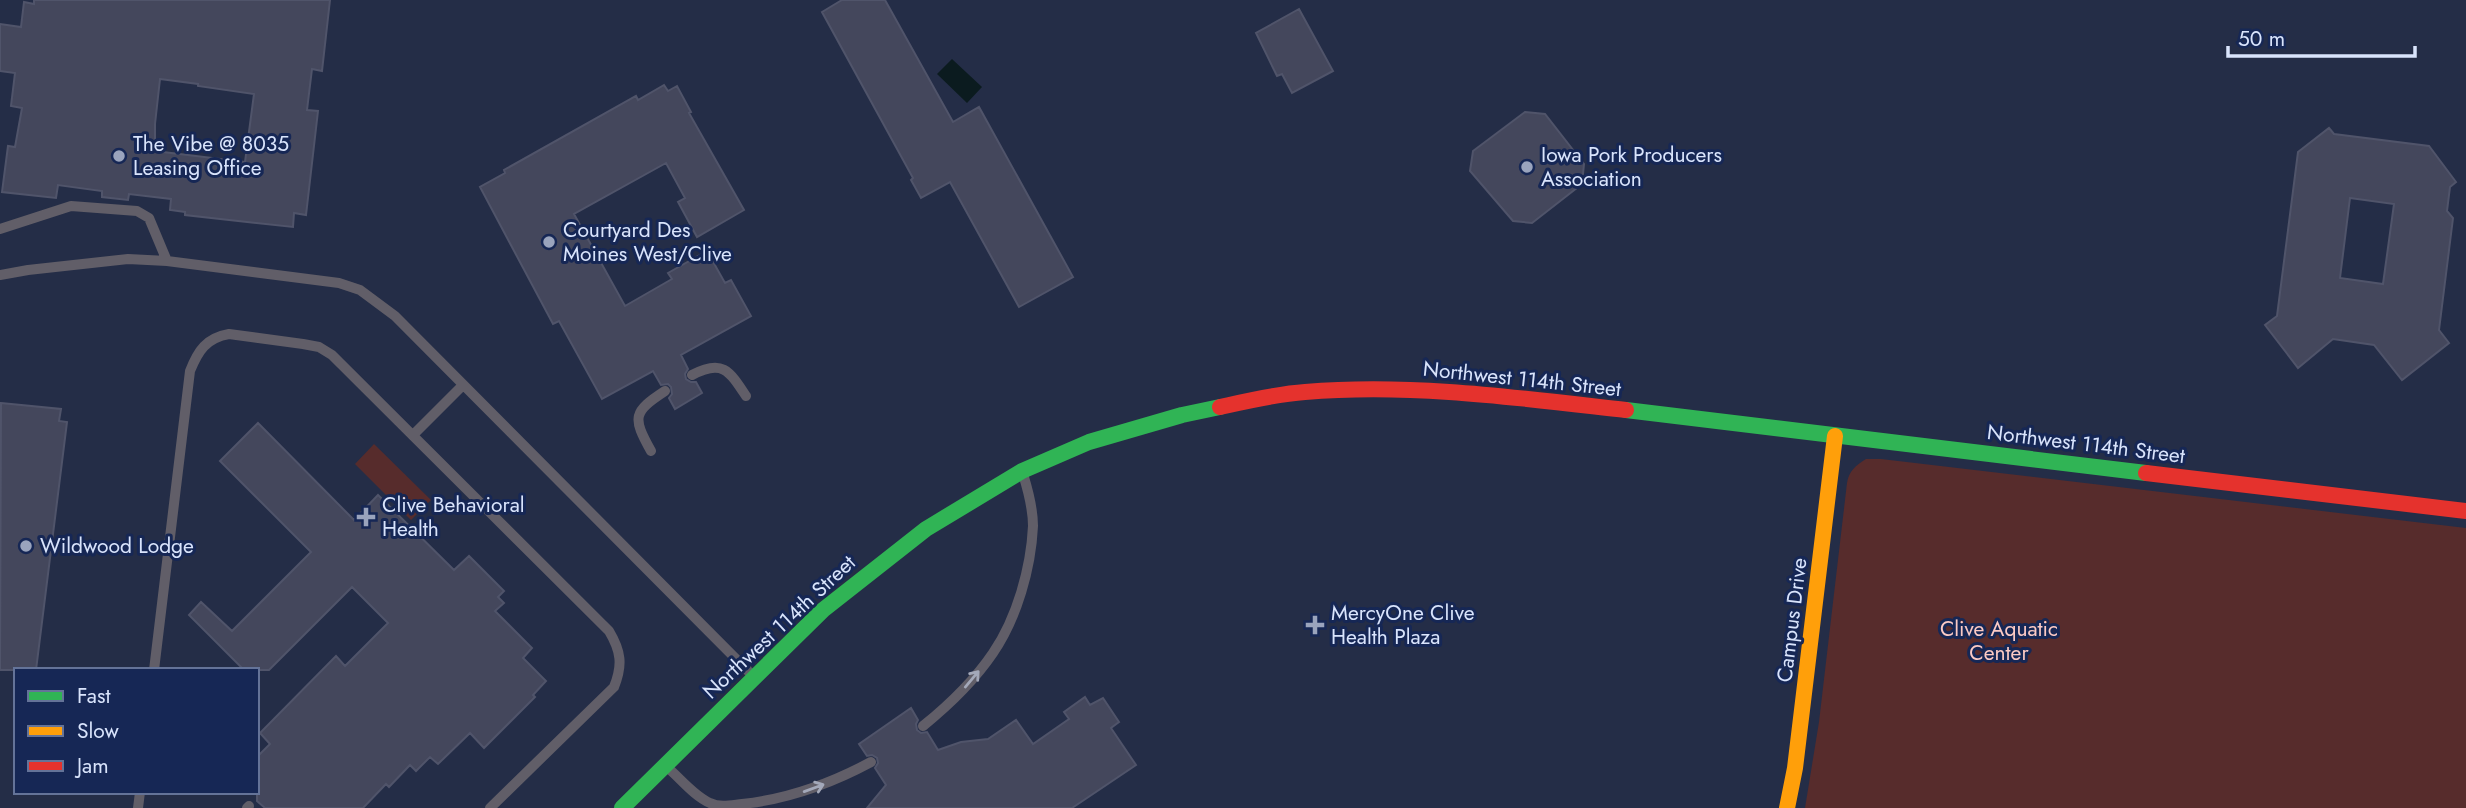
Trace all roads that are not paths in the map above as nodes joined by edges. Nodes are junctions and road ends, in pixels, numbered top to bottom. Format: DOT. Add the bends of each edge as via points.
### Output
graph roads {
  1 [pos="0,229"];
  2 [pos="167,261"];
  3 [pos="0,275"];
  4 [pos="692,376"];
  5 [pos="463,385"];
  6 [pos="665,391"];
  7 [pos="746,396"];
  8 [pos="413,435"];
  9 [pos="1835,436"];
  10 [pos="651,451"];
  11 [pos="1022,471"];
  12 [pos="2466,511"];
  13 [pos="154,668"];
  14 [pos="754,676"];
  15 [pos="923,726"];
  16 [pos="871,762"];
  17 [pos="665,765"];
  18 [pos="490,808"];
  19 [pos="622,808"];
  20 [pos="1787,808"];
  1 -- 2 [label="lane" via="71,206 136,211 149,218"];
  2 -- 3 [label="lane" via="128,259"];
  2 -- 5 [label="lane" via="339,283 360,290 395,316"];
  4 -- 7 [label="lane" via="709,366 720,368 731,374"];
  5 -- 8 [label="lane"];
  5 -- 14 [label="lane"];
  6 -- 10 [label="lane" via="639,413 641,433"];
  8 -- 13 [label="lane" via="332,355 318,348 229,334 204,345 190,372"];
  8 -- 18 [label="lane" via="609,631 621,657 614,687"];
  9 -- 11 [label="street, Northwest 114th Street" via="1482,393 1400,389 1302,392 1139,426"];
  9 -- 12 [label="street, Northwest 114th Street"];
  9 -- 20 [label="street, Campus Drive" via="1796,768"];
  11 -- 14 [label="street, Northwest 114th Street" via="875,566"];
  15 -- 11 [label="lane, one-way" via="994,653 1009,622 1025,576 1033,524"];
  14 -- 17 [label="street, Northwest 114th Street"];
  17 -- 16 [label="lane, one-way" via="710,804 724,806 789,797"];
  17 -- 19 [label="street, Northwest 114th Street"];
}
